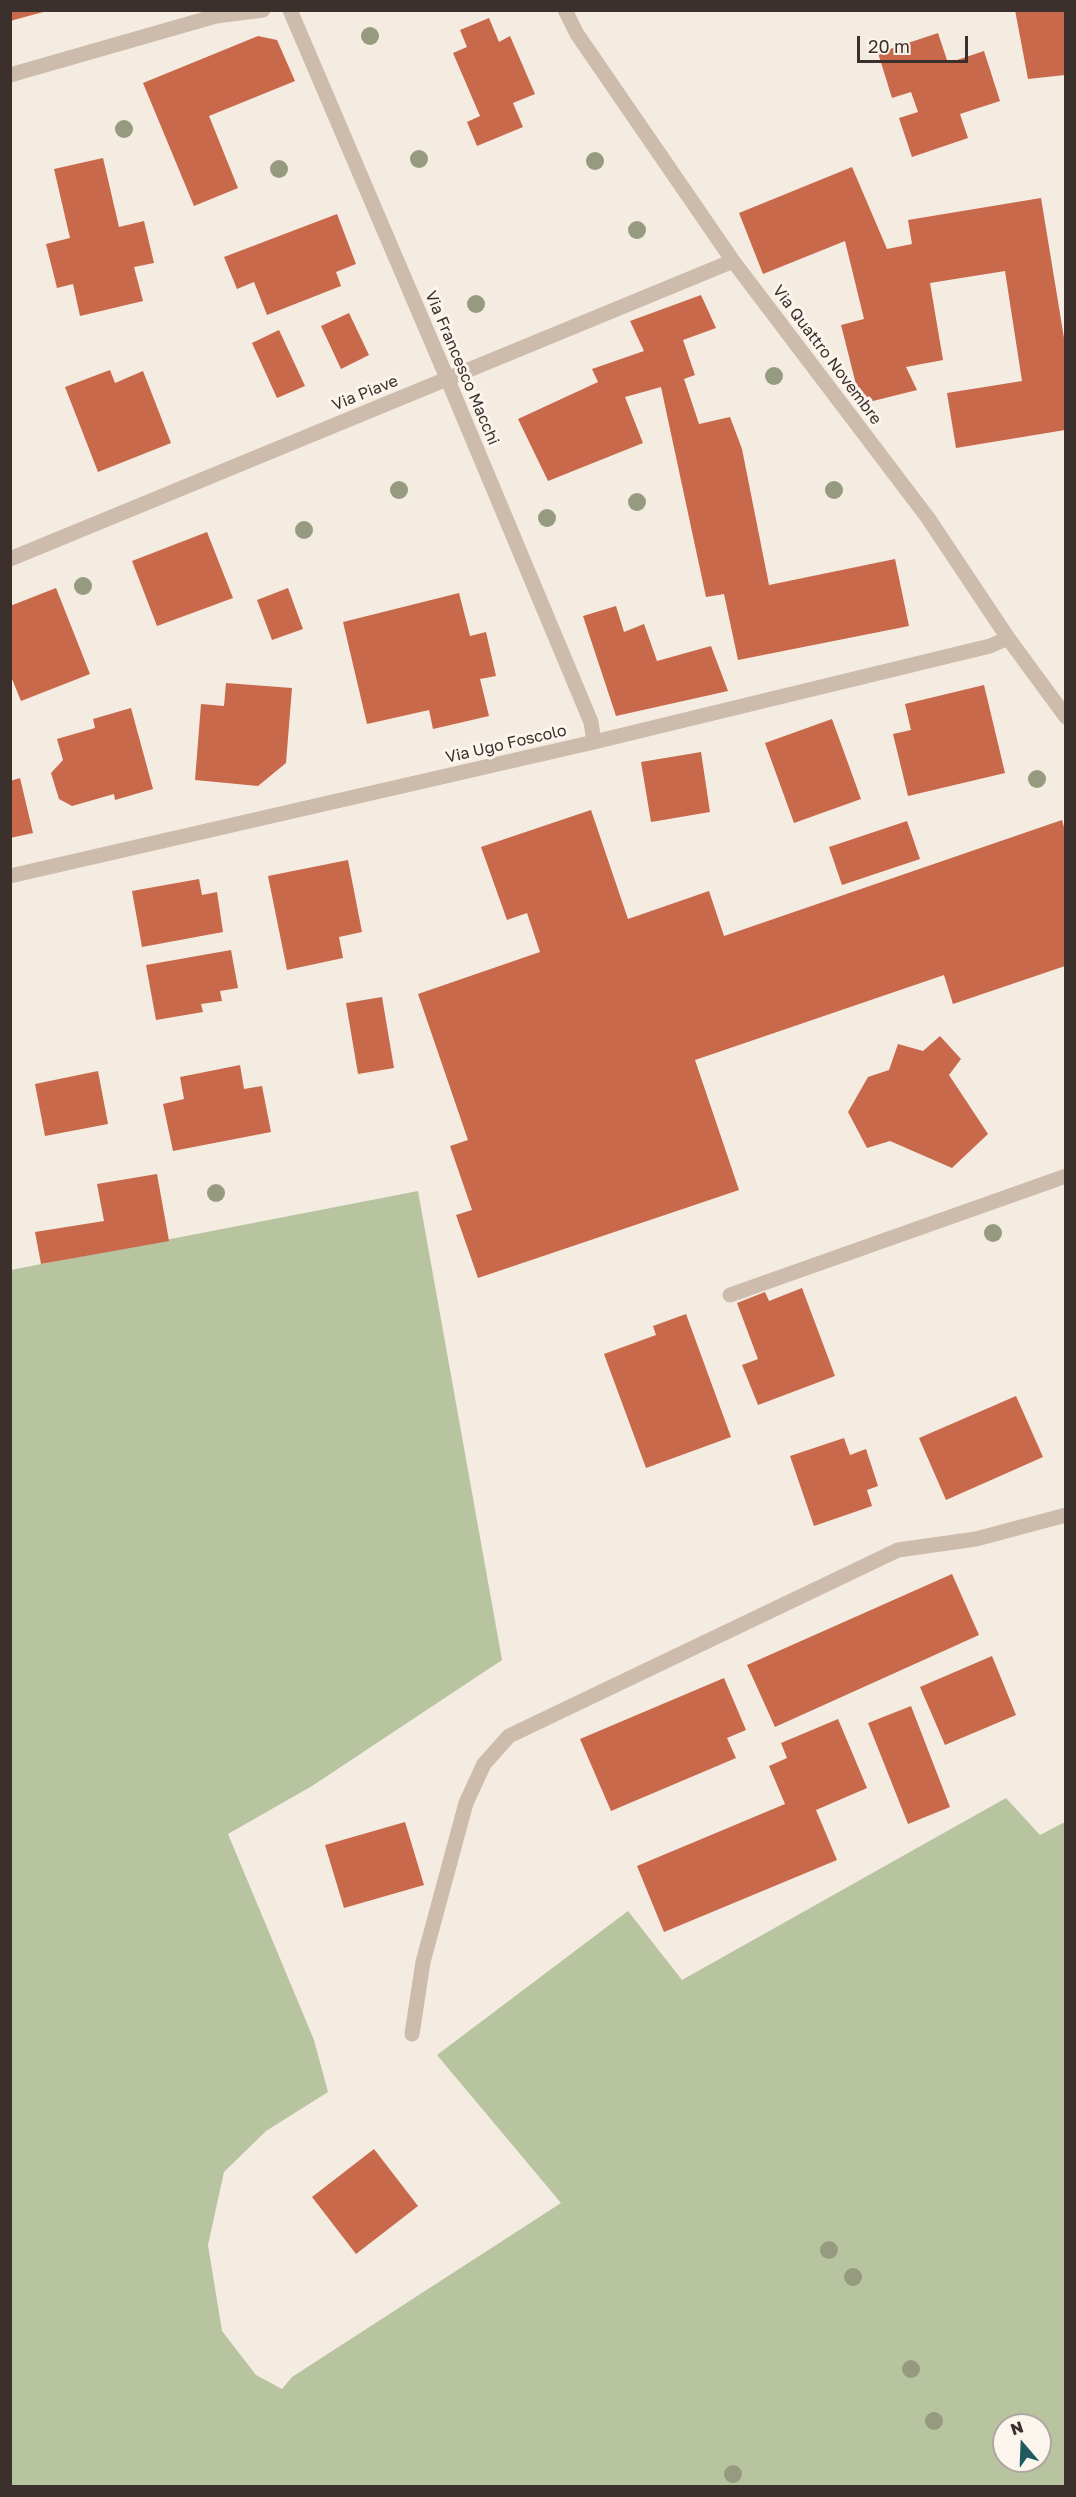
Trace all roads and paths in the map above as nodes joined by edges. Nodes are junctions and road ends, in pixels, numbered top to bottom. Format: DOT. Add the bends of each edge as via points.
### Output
graph roads {
  1 [pos="262,10"];
  2 [pos="290,10"];
  3 [pos="565,10"];
  4 [pos="10,75"];
  5 [pos="734,261"];
  6 [pos="447,378"];
  7 [pos="10,559"];
  8 [pos="1008,638"];
  9 [pos="1065,717"];
  10 [pos="594,742"];
  11 [pos="10,876"];
  12 [pos="1065,1176"];
  13 [pos="730,1295"];
  14 [pos="1065,1515"];
  15 [pos="412,2034"];
  1 -- 4 [label="street" via="216,16"];
  2 -- 6 [label="street, Via Francesco Macchi"];
  3 -- 5 [label="street, Via Quattro Novembre" via="577,34"];
  5 -- 6 [label="street, Via Piave"];
  5 -- 8 [label="street, Via Quattro Novembre" via="928,518"];
  6 -- 7 [label="street, Via Piave"];
  6 -- 10 [label="street, Via Francesco Macchi" via="591,722"];
  8 -- 9 [label="street, Via Quattro Novembre"];
  8 -- 10 [label="street, Via Ugo Foscolo" via="990,646"];
  10 -- 11 [label="street, Via Ugo Foscolo"];
  12 -- 13 [label="street"];
  14 -- 15 [label="street" via="976,1539 898,1550 510,1736 484,1764 466,1803 423,1962"];
}
